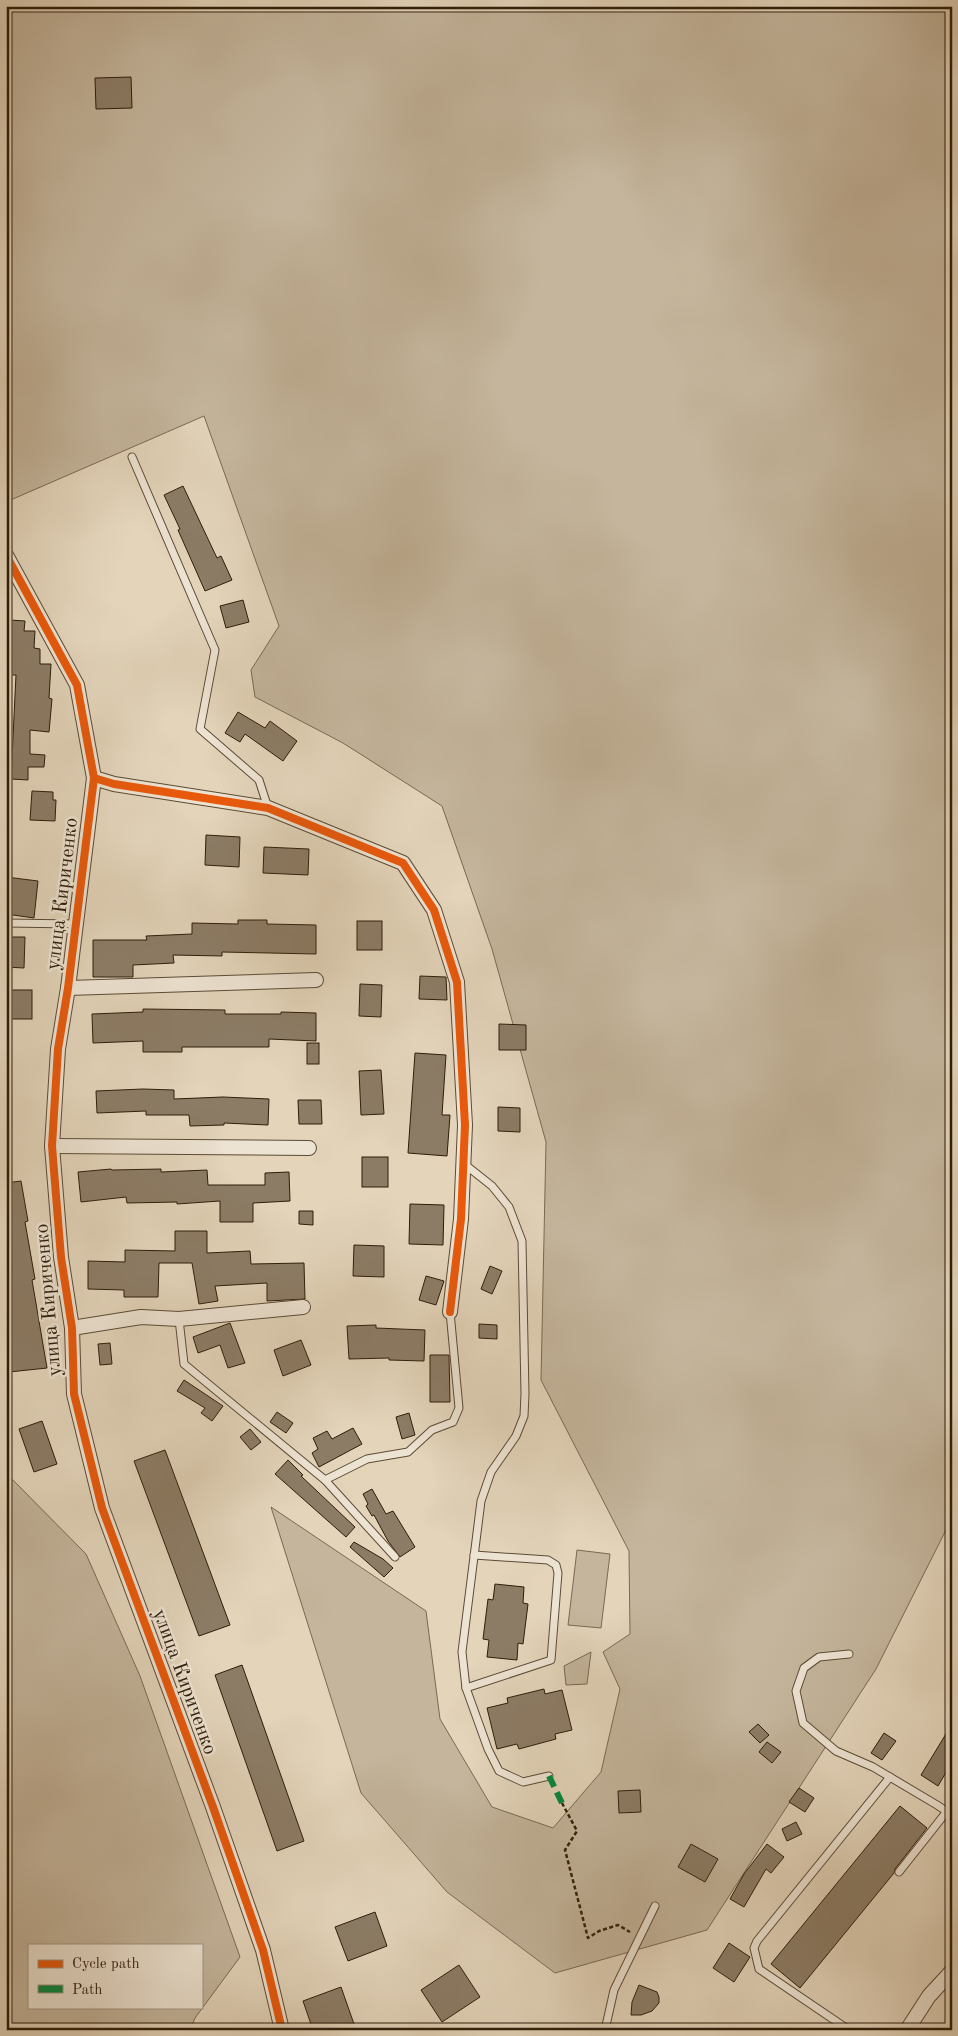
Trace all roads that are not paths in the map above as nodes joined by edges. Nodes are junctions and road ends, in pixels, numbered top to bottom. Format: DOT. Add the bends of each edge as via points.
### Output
graph roads {
  1 [pos="132,457"];
  2 [pos="6,555"];
  3 [pos="94,778"];
  4 [pos="268,808"];
  5 [pos="6,923"];
  6 [pos="76,924"];
  7 [pos="316,980"];
  8 [pos="68,988"];
  9 [pos="52,1146"];
  10 [pos="309,1148"];
  11 [pos="463,1163"];
  12 [pos="303,1307"];
  13 [pos="450,1312"];
  14 [pos="179,1319"];
  15 [pos="72,1328"];
  16 [pos="325,1480"];
  17 [pos="474,1555"];
  18 [pos="395,1557"];
  19 [pos="849,1654"];
  20 [pos="466,1688"];
  21 [pos="549,1776"];
  22 [pos="890,1777"];
  23 [pos="950,1811"];
  24 [pos="899,1872"];
  25 [pos="655,1906"];
  26 [pos="952,1971"];
  27 [pos="282,2030"];
  28 [pos="605,2030"];
  29 [pos="849,2030"];
  30 [pos="908,2030"];
  1 -- 4 [label="lane" via="215,650 200,729 258,780"];
  2 -- 3 [label="street, улица Кириченко" via="77,685"];
  3 -- 4 [label="street" via="114,784"];
  3 -- 6 [label="street, улица Кириченко"];
  4 -- 11 [label="street" via="403,863 434,910 457,982 465,1126"];
  5 -- 6 [label="lane"];
  6 -- 8 [label="street, улица Кириченко"];
  7 -- 8 [label="street"];
  8 -- 9 [label="street, улица Кириченко" via="58,1050"];
  9 -- 10 [label="street"];
  9 -- 15 [label="street, улица Кириченко" via="61,1257"];
  11 -- 13 [label="street" via="461,1219"];
  11 -- 17 [label="lane" via="492,1186 509,1207 522,1241 524,1416 516,1436 491,1472 481,1501"];
  12 -- 14 [label="street"];
  13 -- 16 [label="lane" via="459,1408 453,1422 432,1430 408,1452 367,1459"];
  14 -- 15 [label="street" via="140,1317"];
  14 -- 16 [label="lane" via="184,1364"];
  15 -- 27 [label="street, улица Кириченко" via="74,1394 102,1508 263,1950"];
  16 -- 18 [label="lane"];
  17 -- 20 [label="lane" via="462,1652"];
  17 -- 20 [label="lane" via="548,1560 556,1565 558,1574 551,1660"];
  19 -- 22 [label="lane" via="819,1657 804,1668 796,1691 804,1723 836,1751"];
  20 -- 21 [label="lane" via="488,1749 500,1771 523,1782"];
  22 -- 23 [label="lane"];
  22 -- 29 [label="lane" via="754,1948 759,1969"];
  23 -- 24 [label="lane"];
  25 -- 28 [label="lane" via="614,1990"];
  26 -- 30 [label="street" via="929,1996"];
}
